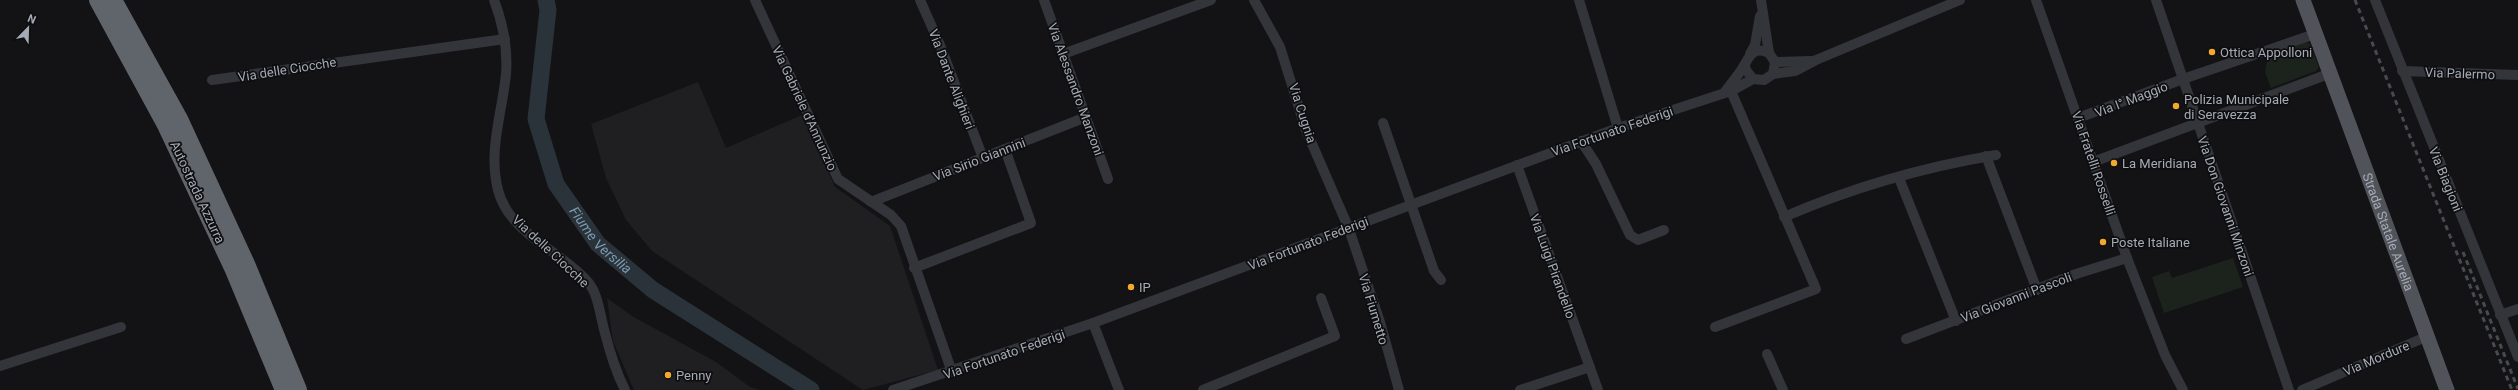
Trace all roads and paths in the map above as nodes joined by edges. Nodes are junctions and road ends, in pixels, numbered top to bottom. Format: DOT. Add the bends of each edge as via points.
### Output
graph roads {
  1 [pos="98,0"];
  2 [pos="113,0"];
  3 [pos="494,0"];
  4 [pos="755,0"];
  5 [pos="920,0"];
  6 [pos="1044,0"];
  7 [pos="1211,0"];
  8 [pos="1254,0"];
  9 [pos="1579,0"];
  10 [pos="1960,0"];
  11 [pos="2036,0"];
  12 [pos="2156,0"];
  13 [pos="2303,0"];
  14 [pos="2375,0"];
  15 [pos="1198,2"];
  16 [pos="1761,2"];
  17 [pos="2315,34"];
  18 [pos="505,39"];
  19 [pos="1769,53"];
  20 [pos="1063,54"];
  21 [pos="1750,54"];
  22 [pos="1816,60"];
  23 [pos="1775,62"];
  24 [pos="1745,65"];
  25 [pos="2402,71"];
  26 [pos="2330,73"];
  27 [pos="1772,74"];
  28 [pos="2518,75"];
  29 [pos="1753,79"];
  30 [pos="2183,79"];
  31 [pos="212,80"];
  32 [pos="1727,92"];
  33 [pos="1086,117"];
  34 [pos="2078,118"];
  35 [pos="1383,123"];
  36 [pos="2198,124"];
  37 [pos="1618,128"];
  38 [pos="1582,141"];
  39 [pos="1005,149"];
  40 [pos="983,158"];
  41 [pos="2093,162"];
  42 [pos="1517,165"];
  43 [pos="1899,178"];
  44 [pos="1108,179"];
  45 [pos="871,202"];
  46 [pos="1411,204"];
  47 [pos="1784,217"];
  48 [pos="1349,228"];
  49 [pos="1664,230"];
  50 [pos="2127,258"];
  51 [pos="914,268"];
  52 [pos="1441,280"];
  53 [pos="2037,290"];
  54 [pos="1322,298"];
  55 [pos="2518,309"];
  56 [pos="2500,315"];
  57 [pos="1956,321"];
  58 [pos="1093,323"];
  59 [pos="122,327"];
  60 [pos="1715,327"];
  61 [pos="2428,336"];
  62 [pos="1906,339"];
  63 [pos="1767,354"];
  64 [pos="2518,357"];
  65 [pos="0,366"];
  66 [pos="1590,366"];
  67 [pos="952,372"];
  68 [pos="284,390"];
  69 [pos="298,390"];
  70 [pos="625,390"];
  71 [pos="894,390"];
  72 [pos="1119,390"];
  73 [pos="1204,390"];
  74 [pos="1399,390"];
  75 [pos="1520,390"];
  76 [pos="1598,390"];
  77 [pos="1783,390"];
  78 [pos="2183,390"];
  79 [pos="2289,390"];
  80 [pos="2302,390"];
  81 [pos="2447,390"];
  1 -- 68 [label="highway, Autostrada Azzurra" via="166,124 234,270"];
  2 -- 69 [label="highway, Autostrada Azzurra" via="179,119 246,264"];
  3 -- 18 [label="street, Via delle Ciocche"];
  4 -- 45 [label="street, Via Gabriele d'Annunzio" via="838,179"];
  5 -- 40 [label="street, Via Dante Alighieri"];
  6 -- 20 [label="street, Via Alessandro Manzoni"];
  7 -- 15 [label="street"];
  8 -- 48 [label="street, Via Cugnia" via="1280,47 1306,130"];
  9 -- 37 [label="street"];
  10 -- 22 [label="street"];
  11 -- 34 [label="street, Via Fratelli Rosselli"];
  12 -- 30 [label="street, Via Don Giovanni Minzoni"];
  13 -- 17 [label="main road, Strada Statale Aurelia"];
  14 -- 25 [label="street, Via Biagioni"];
  15 -- 20 [label="street"];
  16 -- 19 [label="street"];
  16 -- 21 [label="street" via="1758,30"];
  17 -- 26 [label="main road, Strada Statale Aurelia"];
  17 -- 30 [label="street, Via I° Maggio"];
  18 -- 31 [label="street, Via delle Ciocche"];
  18 -- 70 [label="street, Via delle Ciocche" via="506,74 493,151 499,193 518,222 592,287 610,352"];
  19 -- 21 [label="street" via="1760,50"];
  19 -- 23 [label="street"];
  20 -- 33 [label="street, Via Alessandro Manzoni"];
  21 -- 24 [label="street"];
  22 -- 23 [label="street"];
  22 -- 27 [label="street" via="1795,71"];
  23 -- 27 [label="street"];
  24 -- 29 [label="street"];
  24 -- 32 [label="street"];
  25 -- 28 [label="street, Via Palermo"];
  25 -- 56 [label="street, Via Biagioni"];
  26 -- 36 [label="street"];
  26 -- 61 [label="main road, Strada Statale Aurelia"];
  27 -- 29 [label="street" via="1764,80"];
  29 -- 32 [label="street, Via Fortunato Federigi"];
  30 -- 34 [label="street, Via I° Maggio"];
  30 -- 36 [label="street, Via Don Giovanni Minzoni"];
  32 -- 37 [label="street, Via Fortunato Federigi"];
  32 -- 47 [label="street"];
  33 -- 39 [label="street, Via Sirio Giannini"];
  33 -- 44 [label="street, Via Alessandro Manzoni"];
  34 -- 41 [label="street, Via Fratelli Rosselli"];
  35 -- 46 [label="street"];
  36 -- 41 [label="street"];
  36 -- 79 [label="street, Via Don Giovanni Minzoni"];
  37 -- 38 [label="street, Via Fortunato Federigi"];
  38 -- 42 [label="street, Via Fortunato Federigi"];
  38 -- 49 [label="street" via="1596,164 1630,235 1638,240"];
  39 -- 40 [label="street, Via Sirio Giannini"];
  39 -- 51 [label="street" via="1031,223"];
  40 -- 45 [label="street, Via Sirio Giannini"];
  41 -- 50 [label="street, Via Fratelli Rosselli"];
  42 -- 46 [label="street, Via Fortunato Federigi"];
  42 -- 66 [label="street, Via Luigi Pirandello"];
  43 -- 47 [label="street" via="1831,198"];
  43 -- 53 [label="street" via="1991,156"];
  43 -- 57 [label="street"];
  45 -- 51 [label="street, Via Gabriele d'Annunzio" via="891,215 901,226"];
  46 -- 48 [label="street, Via Fortunato Federigi"];
  46 -- 52 [label="street" via="1434,271 1439,274"];
  47 -- 60 [label="street" via="1816,289"];
  48 -- 58 [label="street, Via Fortunato Federigi"];
  48 -- 74 [label="street, Via Fiumetto"];
  50 -- 53 [label="street, Via Giovanni Pascoli"];
  50 -- 78 [label="street, Via Fratelli Rosselli" via="2165,355"];
  51 -- 67 [label="street, Via Gabriele d'Annunzio"];
  53 -- 57 [label="street, Via Giovanni Pascoli"];
  54 -- 73 [label="street" via="1335,336"];
  55 -- 56 [label="street"];
  56 -- 64 [label="street, Via Biagioni"];
  57 -- 62 [label="street, Via Giovanni Pascoli"];
  58 -- 67 [label="street, Via Fortunato Federigi"];
  58 -- 72 [label="street"];
  59 -- 65 [label="street"];
  61 -- 80 [label="street, Via Mordure"];
  61 -- 81 [label="main road, Strada Statale Aurelia"];
  63 -- 77 [label="street"];
  66 -- 75 [label="street"];
  66 -- 76 [label="street, Via Luigi Pirandello"];
  67 -- 71 [label="street, Via Fortunato Federigi"];
}
